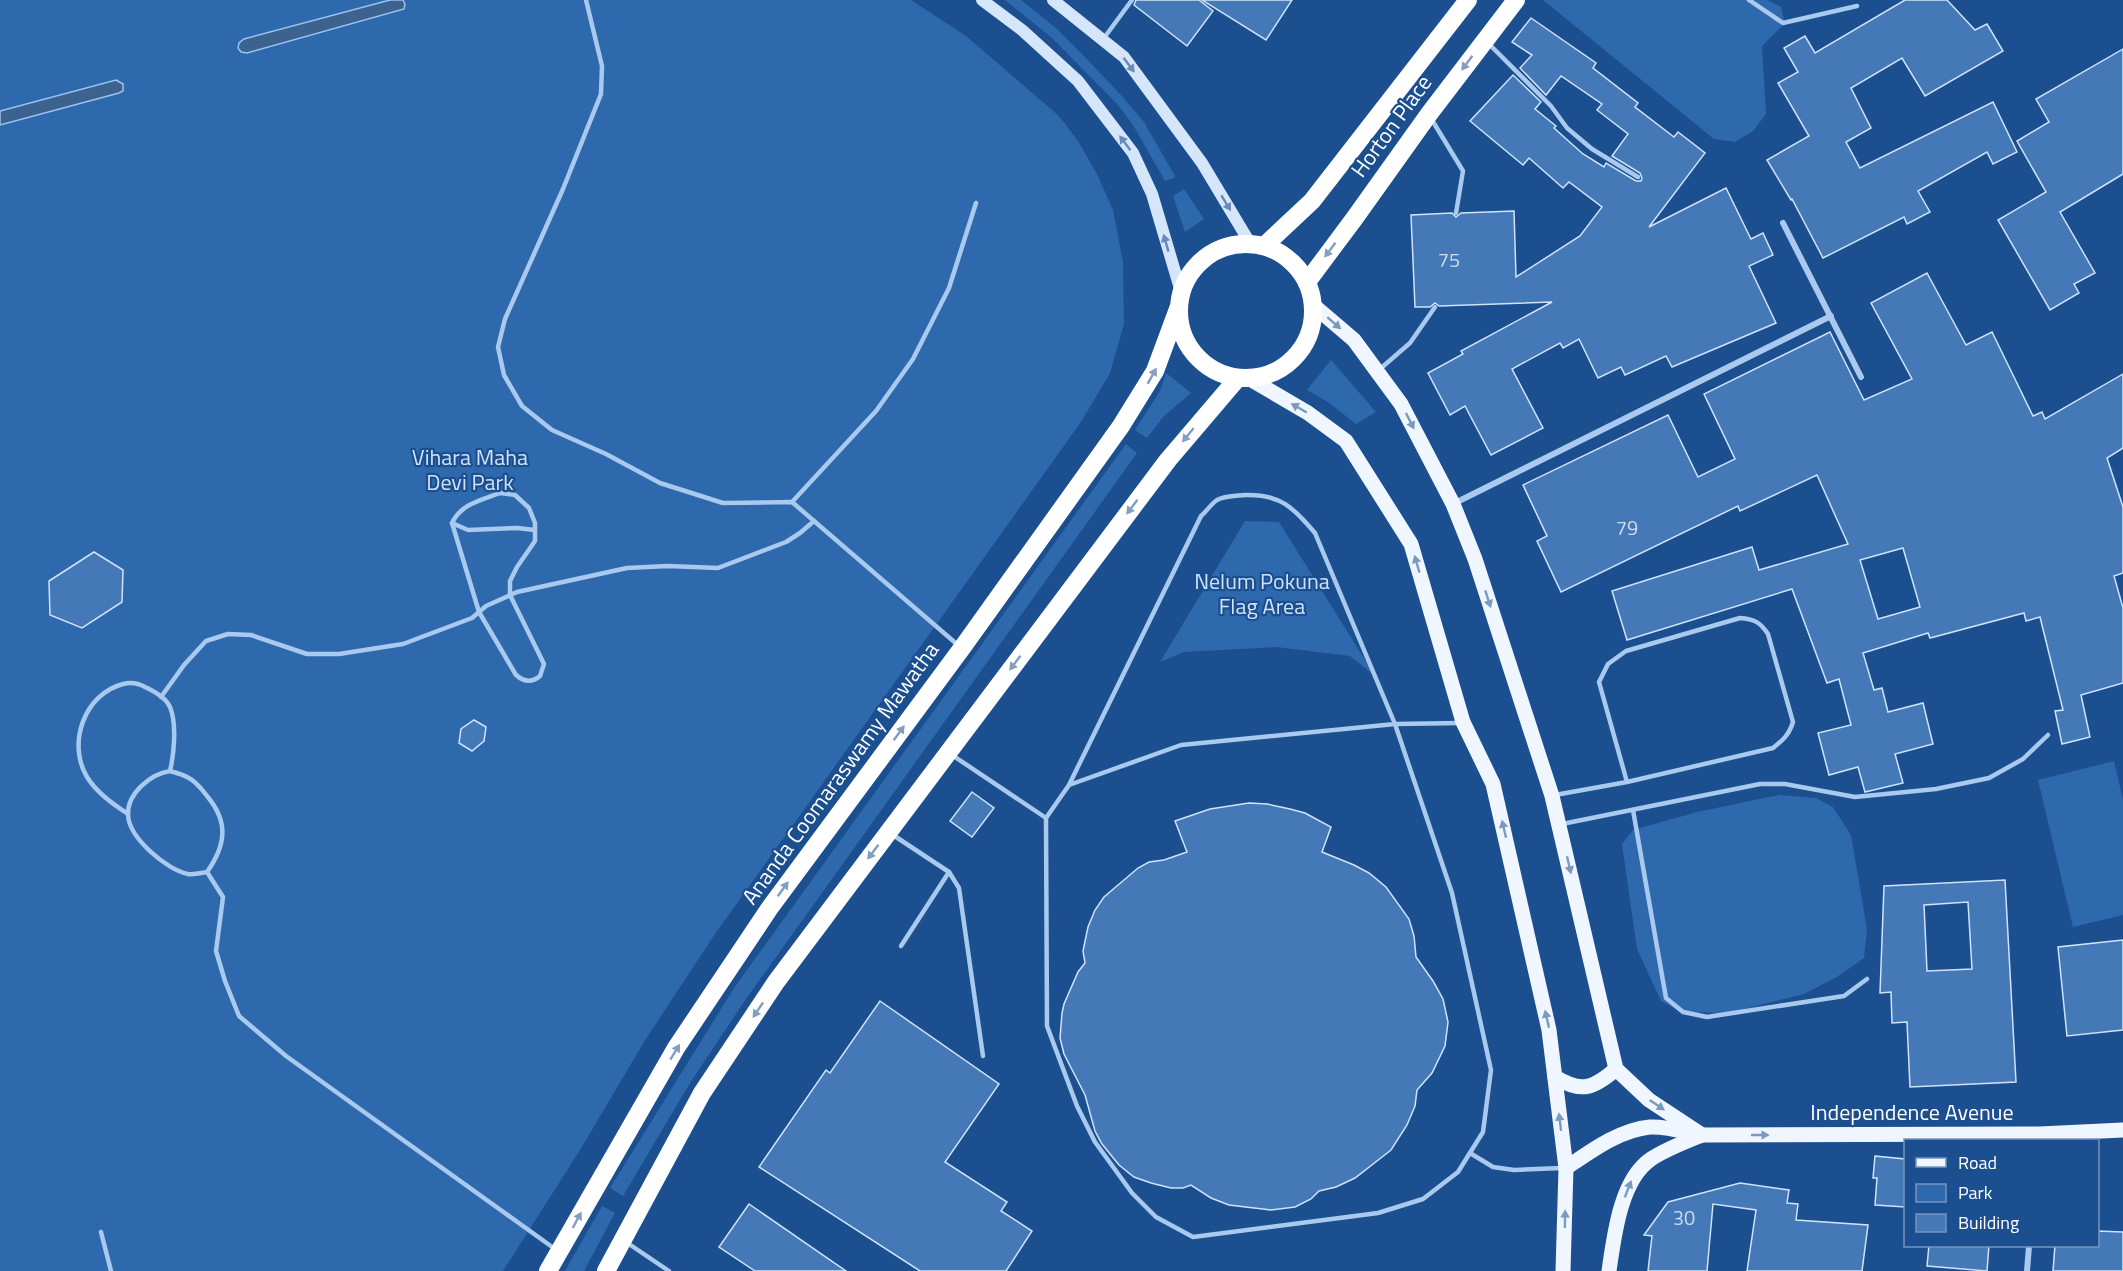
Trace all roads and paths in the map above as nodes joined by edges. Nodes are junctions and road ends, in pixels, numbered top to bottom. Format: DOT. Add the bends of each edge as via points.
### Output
graph roads {
  1 [pos="586,0"];
  2 [pos="982,0"];
  3 [pos="1053,0"];
  4 [pos="1132,0"];
  5 [pos="1468,0"];
  6 [pos="1516,0"];
  7 [pos="1749,0"];
  8 [pos="1857,6"];
  9 [pos="1102,40"];
  10 [pos="1485,40"];
  11 [pos="1429,114"];
  12 [pos="1638,177"];
  13 [pos="976,204"];
  14 [pos="1456,213"];
  15 [pos="1783,223"];
  16 [pos="1257,245"];
  17 [pos="1306,282"];
  18 [pos="1179,300"];
  19 [pos="1313,305"];
  20 [pos="1435,307"];
  21 [pos="1831,316"];
  22 [pos="1378,371"];
  23 [pos="1861,377"];
  24 [pos="1243,379"];
  25 [pos="792,502"];
  26 [pos="1453,504"];
  27 [pos="814,521"];
  28 [pos="452,523"];
  29 [pos="536,530"];
  30 [pos="510,595"];
  31 [pos="478,612"];
  32 [pos="962,648"];
  33 [pos="161,697"];
  34 [pos="1463,722"];
  35 [pos="1395,724"];
  36 [pos="2048,735"];
  37 [pos="948,752"];
  38 [pos="170,771"];
  39 [pos="1627,782"];
  40 [pos="1069,785"];
  41 [pos="1552,796"];
  42 [pos="1632,810"];
  43 [pos="128,814"];
  44 [pos="1046,818"];
  45 [pos="1559,825"];
  46 [pos="888,832"];
  47 [pos="207,872"];
  48 [pos="949,872"];
  49 [pos="901,946"];
  50 [pos="1867,979"];
  51 [pos="983,1056"];
  52 [pos="1616,1069"];
  53 [pos="1555,1077"];
  54 [pos="2123,1130"];
  55 [pos="1702,1135"];
  56 [pos="2039,1137"];
  57 [pos="1470,1153"];
  58 [pos="1566,1168"];
  59 [pos="101,1232"];
  60 [pos="623,1240"];
  61 [pos="2029,1247"];
  62 [pos="560,1252"];
  63 [pos="111,1271"];
  64 [pos="548,1271"];
  65 [pos="606,1271"];
  66 [pos="669,1271"];
  67 [pos="1563,1271"];
  68 [pos="1609,1271"];
  69 [pos="2027,1271"];
  1 -- 25 [label="lane" via="602,66 601,94 505,319 498,347 504,375 522,406 552,430 660,483 723,503"];
  18 -- 2 [label="main road, one-way" via="1152,194 1133,153 1078,81"];
  3 -- 9 [label="main road"];
  4 -- 9 [label="lane"];
  5 -- 16 [label="highway, Horton Place" via="1319,193"];
  6 -- 10 [label="highway, Horton Place"];
  7 -- 8 [label="lane" via="1783,23"];
  9 -- 16 [label="main road, one-way" via="1124,57"];
  10 -- 11 [label="highway, Horton Place, one-way"];
  10 -- 12 [label="lane" via="1551,106 1567,128"];
  11 -- 14 [label="lane" via="1462,171"];
  11 -- 17 [label="highway, Horton Place, one-way"];
  13 -- 25 [label="lane" via="949,288 913,359 876,411"];
  15 -- 21 [label="street"];
  16 -- 17 [label="highway" via="1282,254"];
  16 -- 18 [label="highway" via="1228,246 1207,256 1191,272"];
  17 -- 19 [label="highway"];
  18 -- 24 [label="highway" via="1180,328 1200,363 1217,373"];
  32 -- 18 [label="highway, Ananda Coomaraswamy Mawatha, one-way" via="1121,426 1155,370"];
  19 -- 22 [label="main road, one-way" via="1354,340"];
  19 -- 24 [label="highway" via="1311,327 1303,347 1289,363 1271,374"];
  20 -- 22 [label="lane" via="1410,343"];
  21 -- 23 [label="street"];
  21 -- 26 [label="street"];
  22 -- 26 [label="main road, one-way" via="1401,404"];
  34 -- 24 [label="main road, one-way" via="1411,544 1346,441 1308,413"];
  24 -- 37 [label="highway, one-way" via="1168,460"];
  25 -- 27 [label="lane"];
  26 -- 41 [label="main road, one-way"];
  27 -- 30 [label="lane" via="786,542 718,568 627,568"];
  27 -- 32 [label="lane"];
  28 -- 29 [label="lane" via="468,530"];
  28 -- 29 [label="lane" via="457,512 500,493 515,495 528,508"];
  28 -- 31 [label="lane"];
  29 -- 30 [label="lane" via="535,541 510,581"];
  30 -- 31 [label="lane"];
  30 -- 31 [label="lane" via="544,664 536,679 521,680 516,675"];
  31 -- 33 [label="lane" via="472,618 403,644 339,654 307,654 251,635 228,634 206,641"];
  62 -- 32 [label="highway, Ananda Coomaraswamy Mawatha, one-way" via="676,1048 756,929"];
  33 -- 38 [label="lane" via="170,707 173,728"];
  33 -- 43 [label="lane" via="136,683 123,684 107,691 83,720 78,741 86,775 96,789"];
  34 -- 35 [label="lane"];
  53 -- 34 [label="main road, one-way" via="1549,1030 1493,784"];
  35 -- 40 [label="lane" via="1180,745"];
  35 -- 40 [label="lane" via="1315,533 1299,514 1281,502 1263,495 1238,495 1218,500 1201,516"];
  35 -- 57 [label="lane" via="1452,893 1491,1070 1483,1132"];
  36 -- 42 [label="lane" via="2023,759 1989,778 1936,789 1855,797 1785,784 1760,784"];
  37 -- 44 [label="lane"];
  37 -- 46 [label="highway"];
  38 -- 43 [label="lane" via="143,785 133,797"];
  38 -- 47 [label="lane" via="194,780 221,817 221,846"];
  39 -- 39 [label="lane" via="1773,748 1790,733 1793,722 1768,634 1761,623 1740,618 1626,651 1608,664 1599,682"];
  39 -- 41 [label="lane"];
  40 -- 44 [label="lane"];
  41 -- 45 [label="main road"];
  42 -- 45 [label="lane"];
  42 -- 50 [label="lane" via="1666,998 1683,1012 1707,1017 1844,996"];
  43 -- 47 [label="lane" via="139,837 164,864 191,875"];
  44 -- 57 [label="lane" via="1047,1026 1095,1142 1132,1193 1156,1217 1193,1237 1378,1213 1423,1199 1458,1172"];
  45 -- 52 [label="main road, one-way"];
  46 -- 48 [label="lane"];
  46 -- 60 [label="highway, one-way" via="776,982 702,1093"];
  47 -- 62 [label="lane" via="223,897 216,951 239,1016 286,1056"];
  48 -- 49 [label="lane"];
  48 -- 51 [label="lane" via="959,888"];
  52 -- 53 [label="main road" via="1588,1087 1570,1086"];
  52 -- 55 [label="main road, one-way" via="1649,1100"];
  58 -- 53 [label="main road, one-way"];
  54 -- 56 [label="main road, Independence Avenue"];
  55 -- 56 [label="main road, Independence Avenue, one-way"];
  55 -- 58 [label="main road, Independence Avenue" via="1652,1127 1630,1132"];
  68 -- 55 [label="main road, one-way" via="1619,1214 1632,1180 1650,1160"];
  57 -- 58 [label="lane" via="1493,1167"];
  67 -- 58 [label="main road, one-way"];
  59 -- 63 [label="lane"];
  60 -- 65 [label="highway"];
  60 -- 66 [label="lane"];
  61 -- 69 [label="street"];
  62 -- 64 [label="highway, Ananda Coomaraswamy Mawatha"];
}
